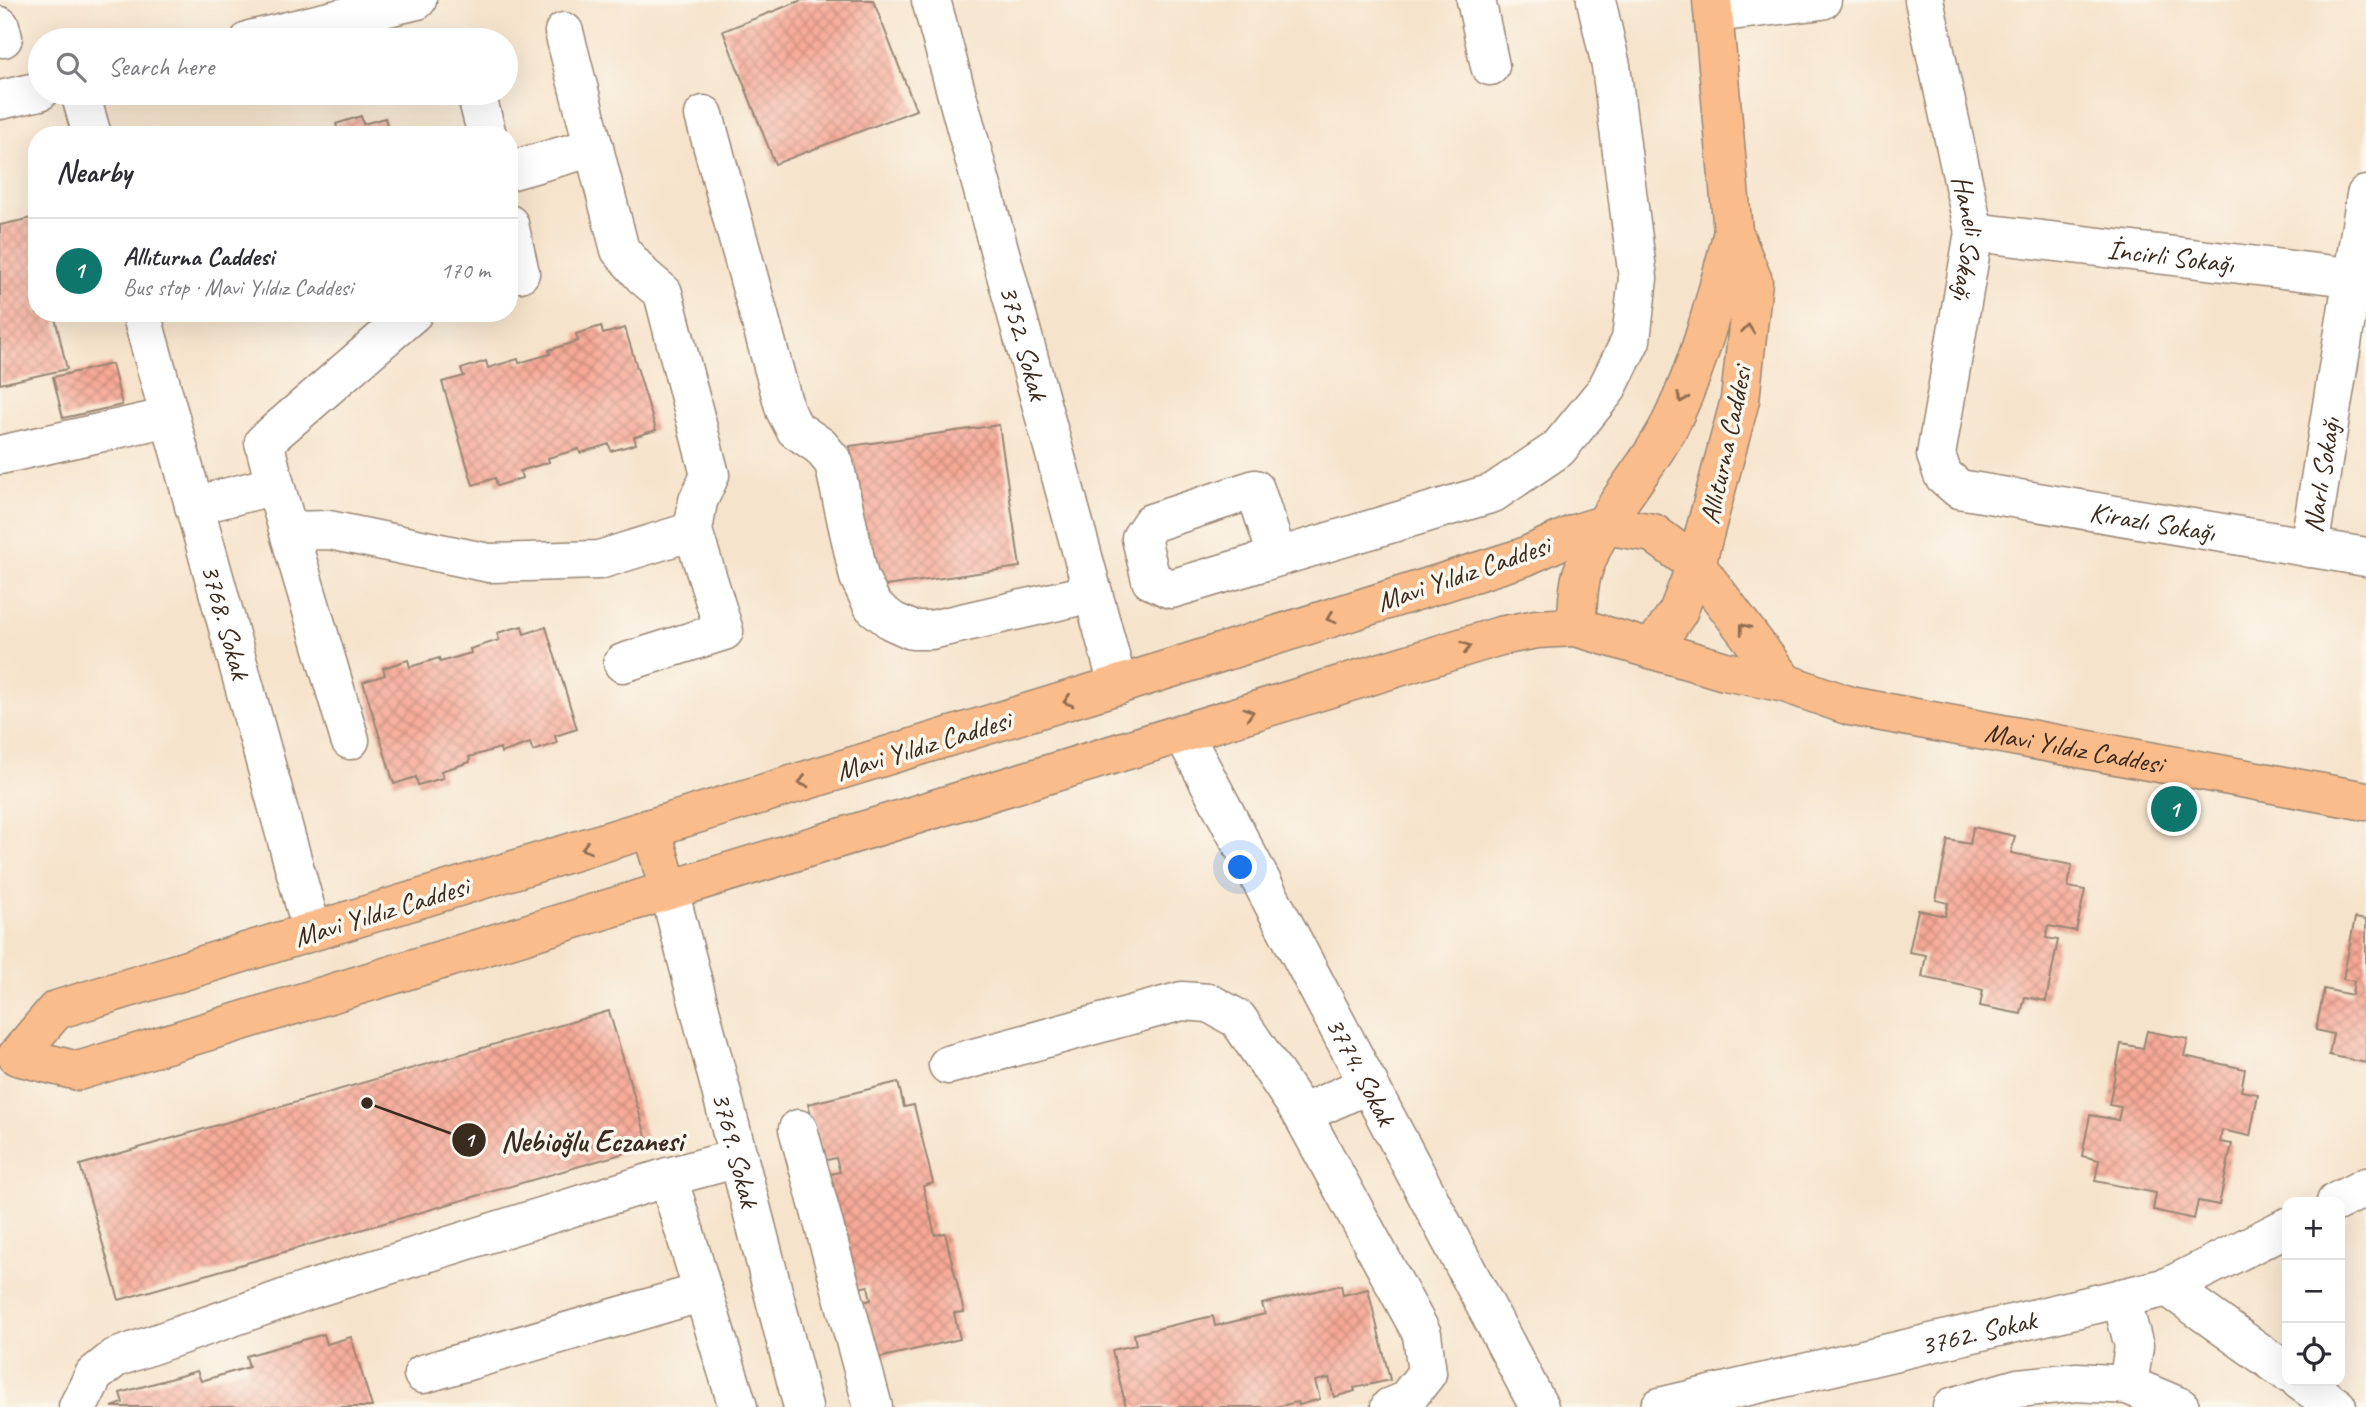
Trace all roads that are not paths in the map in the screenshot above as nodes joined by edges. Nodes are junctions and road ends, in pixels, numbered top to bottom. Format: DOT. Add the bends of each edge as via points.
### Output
graph roads {
  1 [pos="417,0"];
  2 [pos="931,0"];
  3 [pos="1476,0"];
  4 [pos="1596,0"];
  5 [pos="1822,0"];
  6 [pos="1924,0"];
  7 [pos="1713,6"];
  8 [pos="300,28"];
  9 [pos="564,32"];
  10 [pos="1490,66"];
  11 [pos="28,94"];
  12 [pos="0,100"];
  13 [pos="83,105"];
  14 [pos="480,105"];
  15 [pos="704,115"];
  16 [pos="89,126"];
  17 [pos="485,126"];
  18 [pos="594,147"];
  19 [pos="518,168"];
  20 [pos="2366,195"];
  21 [pos="1733,232"];
  22 [pos="1974,232"];
  23 [pos="518,265"];
  24 [pos="520,273"];
  25 [pos="2359,278"];
  26 [pos="144,322"];
  27 [pos="403,322"];
  28 [pos="170,417"];
  29 [pos="0,455"];
  30 [pos="1942,475"];
  31 [pos="275,485"];
  32 [pos="194,506"];
  33 [pos="1603,525"];
  34 [pos="289,531"];
  35 [pos="693,531"];
  36 [pos="2309,548"];
  37 [pos="1277,555"];
  38 [pos="2366,557"];
  39 [pos="1696,565"];
  40 [pos="1093,593"];
  41 [pos="1576,627"];
  42 [pos="1651,649"];
  43 [pos="623,663"];
  44 [pos="1785,683"];
  45 [pos="1118,685"];
  46 [pos="1184,733"];
  47 [pos="350,740"];
  48 [pos="2366,802"];
  49 [pos="651,828"];
  50 [pos="669,890"];
  51 [pos="312,931"];
  52 [pos="8,1058"];
  53 [pos="948,1065"];
  54 [pos="1369,1084"];
  55 [pos="1302,1114"];
  56 [pos="799,1129"];
  57 [pos="739,1158"];
  58 [pos="668,1177"];
  59 [pos="2366,1187"];
  60 [pos="2345,1198"];
  61 [pos="2282,1230"];
  62 [pos="2168,1287"];
  63 [pos="703,1292"];
  64 [pos="2121,1298"];
  65 [pos="2282,1368"];
  66 [pos="422,1374"];
  67 [pos="2128,1385"];
  68 [pos="2307,1386"];
  69 [pos="78,1407"];
  70 [pos="738,1407"];
  71 [pos="803,1407"];
  72 [pos="873,1407"];
  73 [pos="1390,1407"];
  74 [pos="1539,1407"];
  75 [pos="1660,1407"];
  76 [pos="1952,1407"];
  77 [pos="2180,1407"];
  78 [pos="2337,1407"];
  1 -- 8 [label="street"];
  2 -- 40 [label="street, 3752. Sokak"];
  3 -- 10 [label="street"];
  4 -- 37 [label="street" via="1611,66 1637,278 1631,340 1606,390 1558,449 1493,493"];
  5 -- 7 [label="street"];
  6 -- 22 [label="street, Haneli Sokağı"];
  7 -- 21 [label="main road, Allıturna Caddesi"];
  9 -- 18 [label="street"];
  11 -- 12 [label="street"];
  13 -- 16 [label="street"];
  14 -- 17 [label="street"];
  15 -- 40 [label="street" via="785,410 795,429 820,446 834,463 859,578 873,606 912,630 931,630"];
  18 -- 19 [label="street"];
  18 -- 35 [label="street" via="620,250 663,293 710,475 698,501"];
  20 -- 25 [label="street, Narlı Sokağı"];
  21 -- 33 [label="main road, Allıturna Caddesi, one-way" via="1693,372 1674,416"];
  39 -- 21 [label="main road, Allıturna Caddesi, one-way" via="1740,400 1753,281"];
  22 -- 25 [label="street, İncirli Sokağı"];
  22 -- 30 [label="street, Haneli Sokağı" via="1936,455"];
  23 -- 24 [label="street"];
  25 -- 36 [label="street, Narlı Sokağı"];
  26 -- 28 [label="street, 3768. Sokak"];
  27 -- 31 [label="street" via="264,442"];
  28 -- 29 [label="street"];
  28 -- 32 [label="street, 3768. Sokak"];
  30 -- 36 [label="street, Kirazlı Sokağı" via="1959,489"];
  31 -- 32 [label="street"];
  31 -- 34 [label="street"];
  32 -- 51 [label="street, 3768. Sokak"];
  33 -- 39 [label="main road, Mavi Yıldız Caddesi" via="1653,533"];
  33 -- 41 [label="main road, Allıturna Caddesi" via="1581,576"];
  33 -- 45 [label="main road, Mavi Yıldız Caddesi, one-way" via="1524,557"];
  34 -- 35 [label="street" via="329,530 489,563 599,560"];
  34 -- 47 [label="street"];
  35 -- 43 [label="street" via="724,631"];
  36 -- 38 [label="street, Kirazlı Sokağı"];
  39 -- 42 [label="main road, Allıturna Caddesi" via="1678,612"];
  44 -- 39 [label="main road, Mavi Yıldız Caddesi, one-way"];
  40 -- 45 [label="street, 3752. Sokak"];
  41 -- 42 [label="main road, Mavi Yıldız Caddesi"];
  46 -- 41 [label="main road, Mavi Yıldız Caddesi, one-way" via="1500,636"];
  42 -- 44 [label="main road, Mavi Yıldız Caddesi"];
  44 -- 48 [label="main road, Mavi Yıldız Caddesi" via="1850,706"];
  45 -- 49 [label="main road, Mavi Yıldız Caddesi, one-way"];
  46 -- 50 [label="main road, Mavi Yıldız Caddesi"];
  46 -- 54 [label="street, 3774. Sokak"];
  49 -- 50 [label="main road"];
  49 -- 51 [label="main road, Mavi Yıldız Caddesi, one-way"];
  50 -- 52 [label="main road, Mavi Yıldız Caddesi" via="78,1071"];
  50 -- 57 [label="street, 3769. Sokak"];
  51 -- 52 [label="main road, Mavi Yıldız Caddesi" via="56,1010"];
  53 -- 55 [label="street" via="1182,1001 1209,1003 1238,1018"];
  54 -- 55 [label="street"];
  54 -- 74 [label="street, 3774. Sokak"];
  55 -- 73 [label="street" via="1422,1334 1427,1373 1405,1401"];
  56 -- 72 [label="street"];
  57 -- 58 [label="street"];
  57 -- 71 [label="street, 3769. Sokak"];
  58 -- 63 [label="street"];
  58 -- 69 [label="street" via="309,1290 115,1358 94,1375"];
  59 -- 60 [label="street"];
  61 -- 62 [label="street, 3762. Sokak"];
  62 -- 64 [label="street, 3762. Sokak"];
  62 -- 65 [label="street"];
  63 -- 66 [label="street"];
  63 -- 70 [label="street"];
  64 -- 67 [label="street" via="2134,1346"];
  64 -- 75 [label="street, 3762. Sokak"];
  67 -- 76 [label="street" via="2077,1382 2018,1388"];
  67 -- 77 [label="street"];
  68 -- 78 [label="street"];
}
